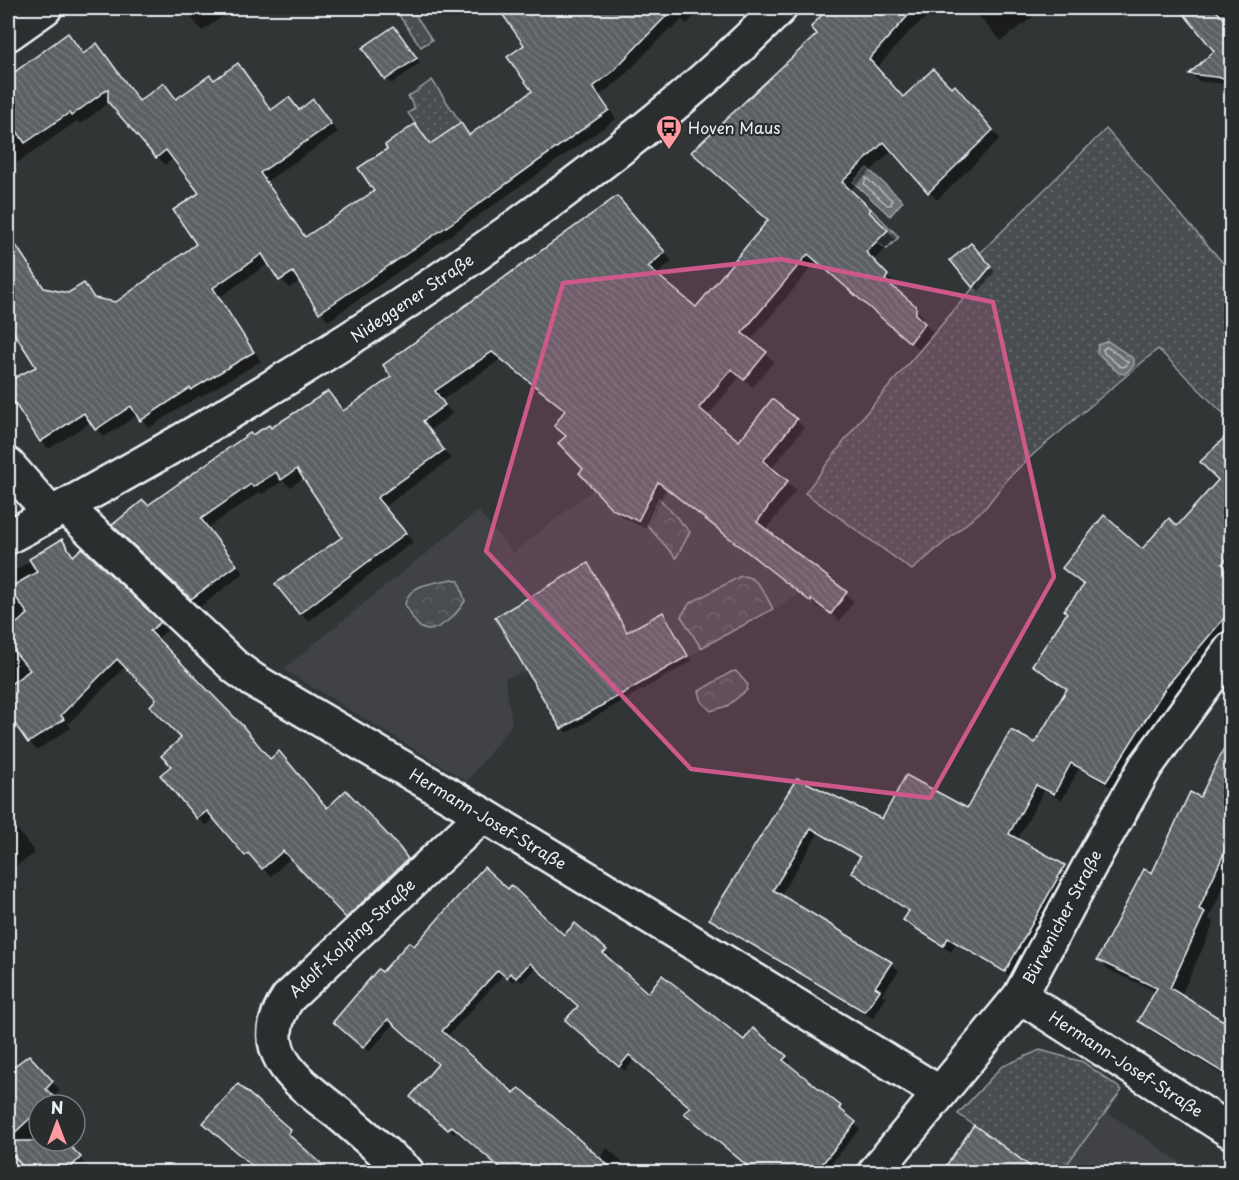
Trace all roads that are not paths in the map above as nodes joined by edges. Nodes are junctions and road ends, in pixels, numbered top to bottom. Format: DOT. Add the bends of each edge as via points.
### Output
graph roads {
  1 [pos="45,8"];
  2 [pos="780,8"];
  3 [pos="8,34"];
  4 [pos="8,465"];
  5 [pos="58,511"];
  6 [pos="8,537"];
  7 [pos="1232,648"];
  8 [pos="483,815"];
  9 [pos="1020,996"];
  10 [pos="940,1093"];
  11 [pos="1232,1132"];
  12 [pos="407,1173"];
  13 [pos="875,1173"];
  1 -- 3 [label="street"];
  2 -- 5 [label="street, Nideggener Straße" via="656,120 494,242 292,376"];
  4 -- 5 [label="street, Hermann-Josef-Straße"];
  5 -- 6 [label="street, Nideggener Straße"];
  5 -- 8 [label="street, Hermann-Josef-Straße" via="235,667"];
  7 -- 9 [label="street, Bürvenicher Straße" via="1146,766"];
  8 -- 10 [label="street, Hermann-Josef-Straße"];
  8 -- 12 [label="street, Adolf-Kolping-Straße" via="293,992 276,1021 274,1040 291,1075"];
  9 -- 10 [label="street, Bürvenicher Straße"];
  9 -- 11 [label="street, Hermann-Josef-Straße"];
  10 -- 13 [label="street, Bürvenicher Straße"];
}
